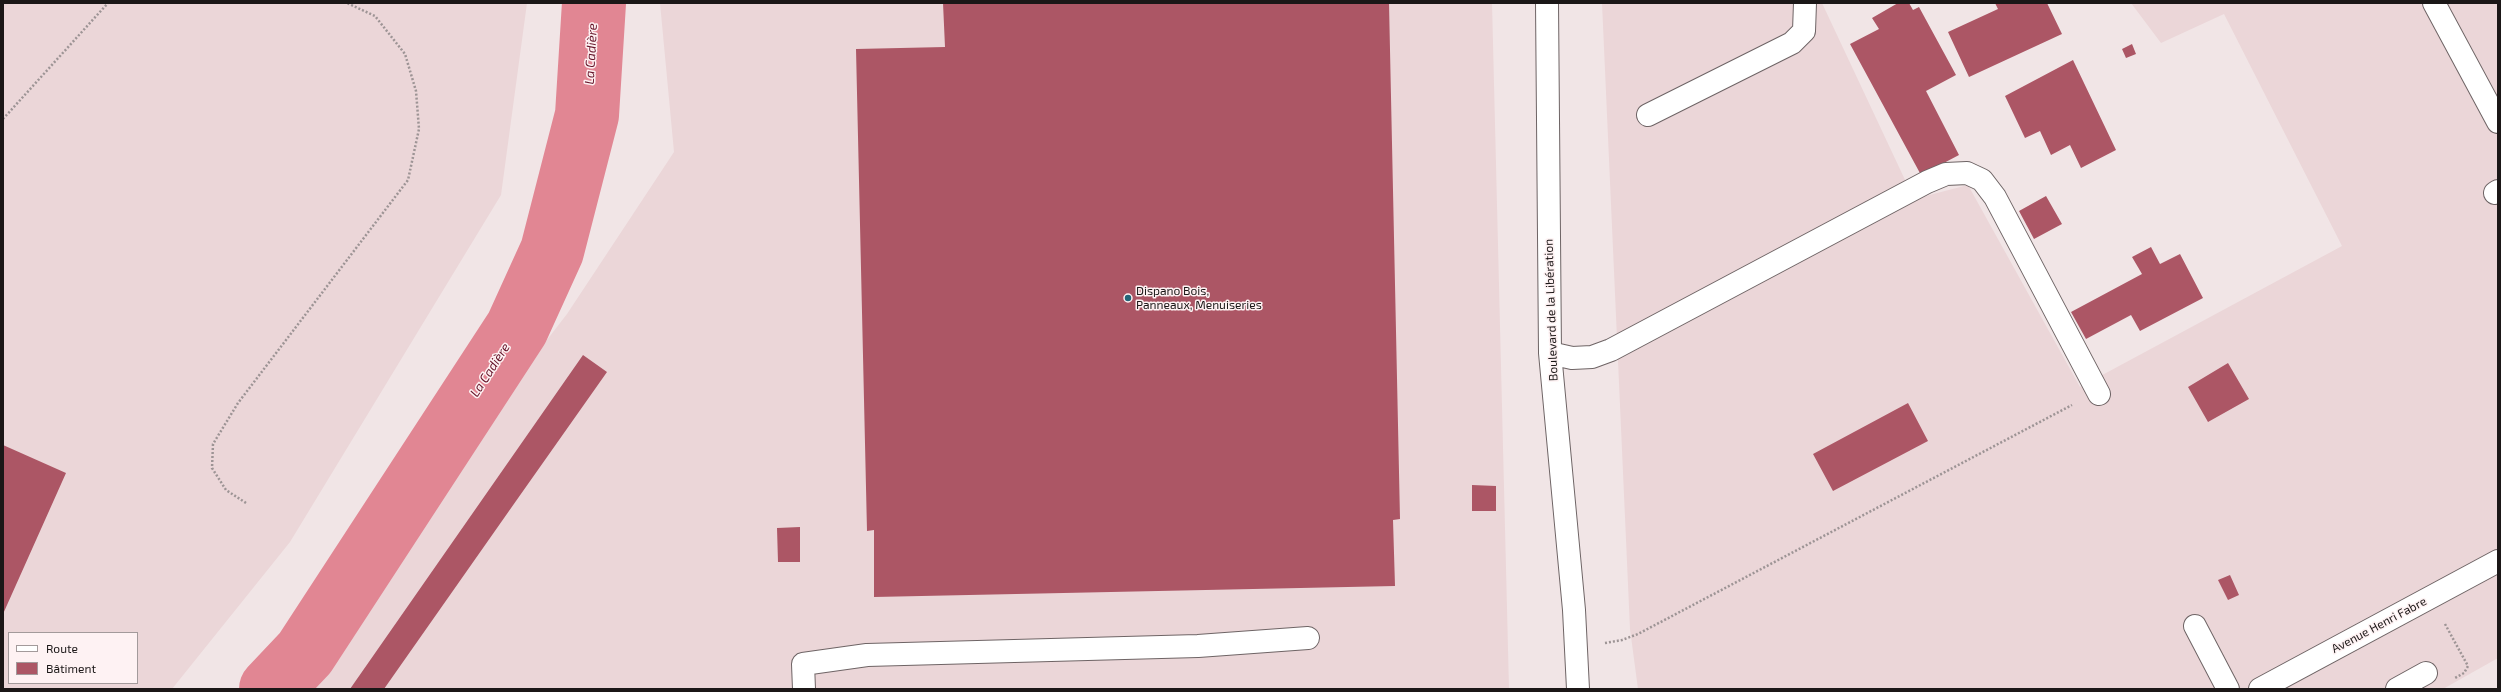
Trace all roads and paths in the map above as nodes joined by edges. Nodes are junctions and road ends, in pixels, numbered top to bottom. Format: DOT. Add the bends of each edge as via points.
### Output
graph roads {
  1 [pos="108,3"];
  2 [pos="347,3"];
  3 [pos="1547,3"];
  4 [pos="1805,3"];
  5 [pos="2434,3"];
  6 [pos="1648,115"];
  7 [pos="3,119"];
  8 [pos="2498,122"];
  9 [pos="1550,353"];
  10 [pos="2098,394"];
  11 [pos="246,503"];
  12 [pos="2498,560"];
  13 [pos="2195,626"];
  14 [pos="2450,633"];
  15 [pos="1308,638"];
  16 [pos="1576,641"];
  17 [pos="2465,660"];
  18 [pos="2426,673"];
  19 [pos="804,689"];
  20 [pos="1578,689"];
  21 [pos="2228,689"];
  22 [pos="2260,689"];
  23 [pos="2397,689"];
  1 -- 7 [label="path"];
  2 -- 11 [label="path" via="375,16 406,54 416,91 417,136 408,180 238,403 213,444 212,468 226,490"];
  3 -- 9 [label="street, Boulevard de la Libération"];
  4 -- 6 [label="street" via="1804,30 1792,43"];
  5 -- 8 [label="street"];
  9 -- 10 [label="street" via="1578,357 1611,350 1928,182 1946,174 1967,173 1982,180 1995,197"];
  9 -- 16 [label="street, Boulevard de la Libération"];
  10 -- 16 [label="path" via="2070,406 1638,634 1606,643"];
  12 -- 22 [label="street, Avenue Henri Fabre"];
  13 -- 21 [label="street"];
  14 -- 17 [label="path"];
  15 -- 19 [label="street" via="1198,646 867,655 803,664"];
  16 -- 20 [label="street, Boulevard de la Libération"];
  18 -- 23 [label="street"];
}
